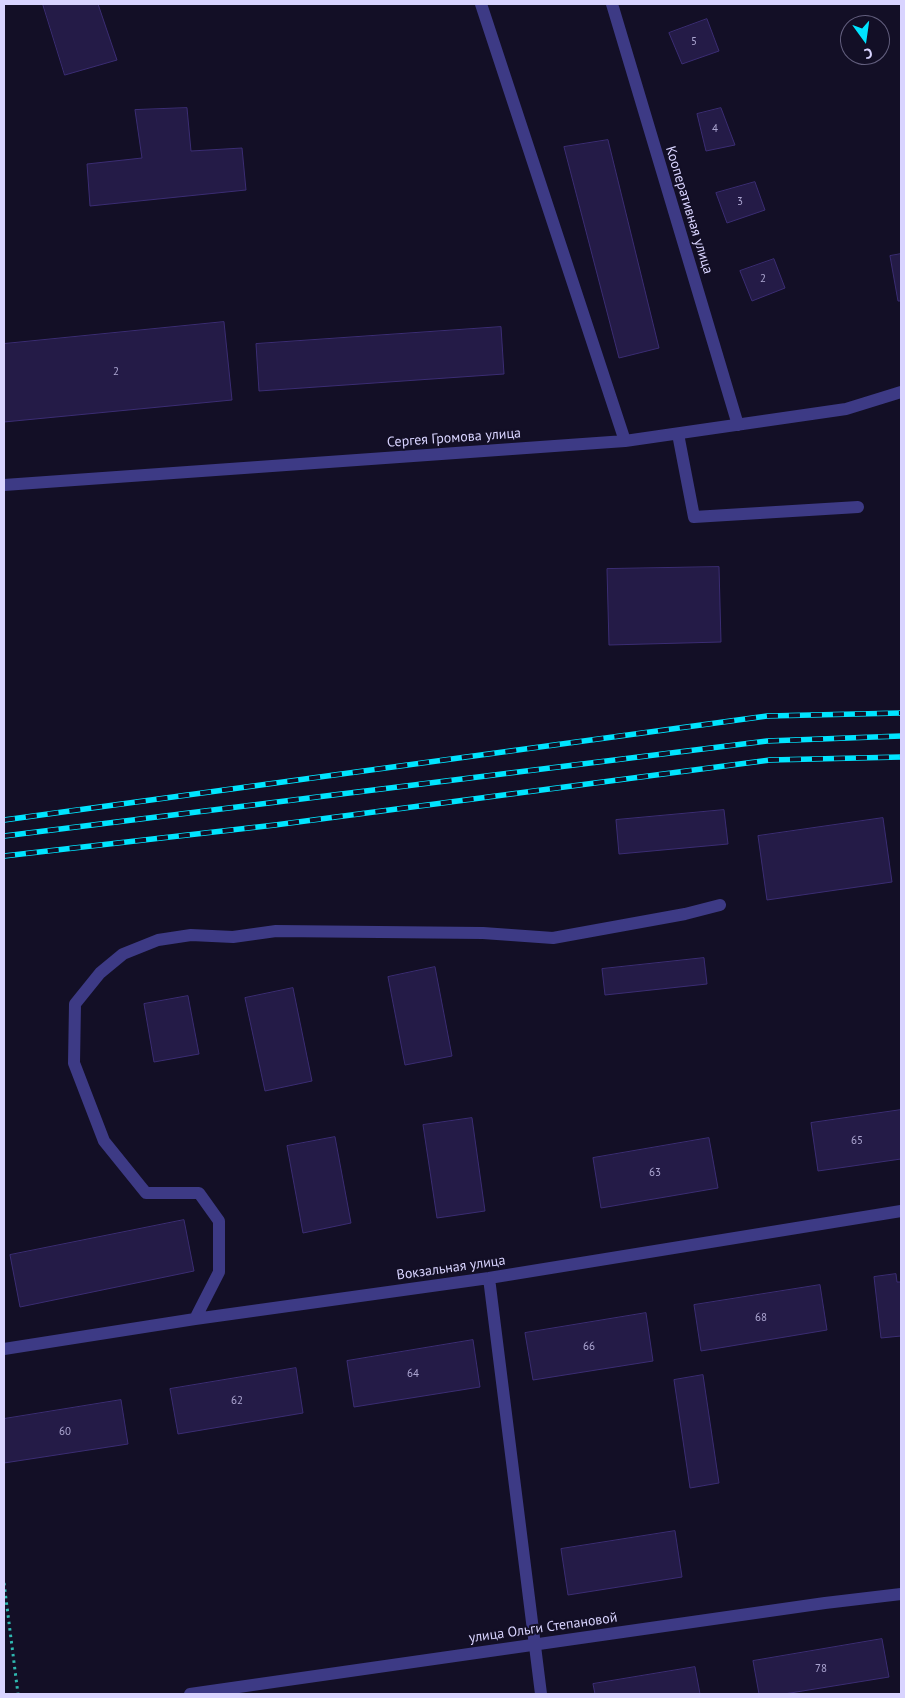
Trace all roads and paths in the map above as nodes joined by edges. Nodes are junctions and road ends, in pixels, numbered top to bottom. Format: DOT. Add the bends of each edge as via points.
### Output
graph roads {
  1 [pos="481,4"];
  2 [pos="612,4"];
  3 [pos="901,392"];
  4 [pos="738,425"];
  5 [pos="678,434"];
  6 [pos="625,441"];
  7 [pos="4,485"];
  8 [pos="858,507"];
  9 [pos="720,904"];
  10 [pos="901,1211"];
  11 [pos="489,1278"];
  12 [pos="196,1319"];
  13 [pos="4,1349"];
  14 [pos="4,1583"];
  15 [pos="901,1594"];
  16 [pos="536,1644"];
  17 [pos="18,1694"];
  18 [pos="190,1694"];
  19 [pos="542,1694"];
  1 -- 6 [label="street"];
  2 -- 4 [label="street, Кооперативная улица"];
  3 -- 4 [label="street, Сергея Громова улица" via="846,409"];
  4 -- 5 [label="street, Сергея Громова улица"];
  5 -- 6 [label="street, Сергея Громова улица"];
  5 -- 8 [label="street" via="694,517"];
  6 -- 7 [label="street, Сергея Громова улица"];
  9 -- 12 [label="street" via="685,914 553,938 483,932 276,931 233,937 191,935 158,940 123,954 100,973 75,1004 74,1063 104,1141 146,1193 199,1193 219,1221 219,1272"];
  10 -- 11 [label="street, Вокзальная улица"];
  11 -- 12 [label="street, Вокзальная улица"];
  11 -- 16 [label="street"];
  12 -- 13 [label="street, Вокзальная улица"];
  14 -- 17 [label="path"];
  15 -- 16 [label="street, улица Ольги Степановой"];
  16 -- 18 [label="street, улица Ольги Степановой"];
  16 -- 19 [label="street"];
}
